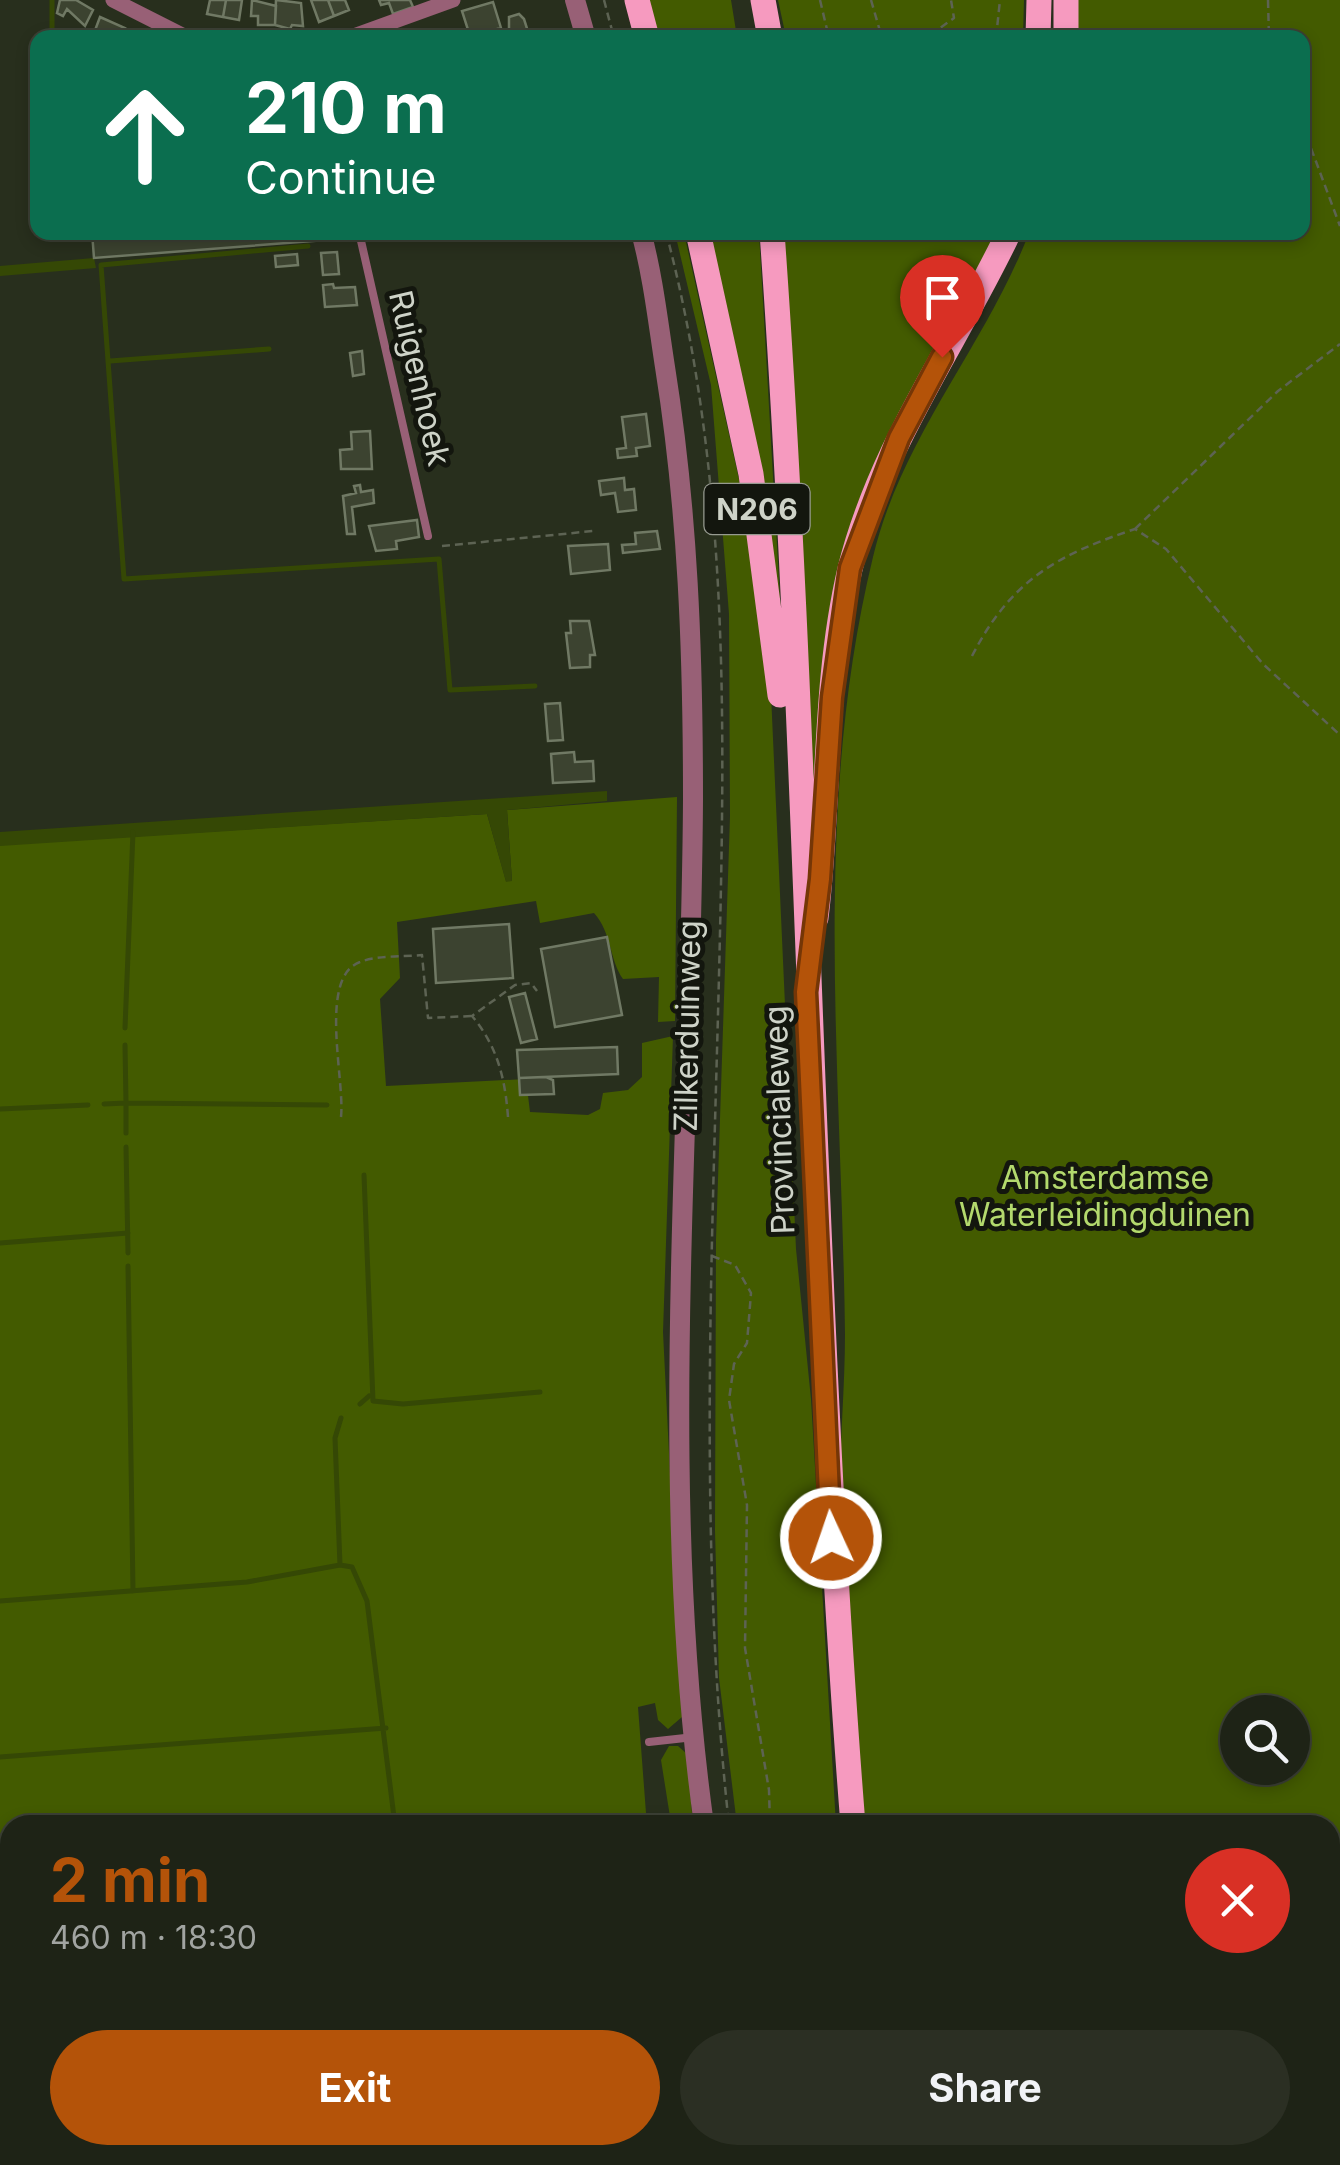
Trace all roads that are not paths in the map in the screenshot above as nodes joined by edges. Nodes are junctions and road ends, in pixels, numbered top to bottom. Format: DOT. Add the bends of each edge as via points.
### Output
graph roads {
  1 [pos="114,0"];
  2 [pos="452,0"];
  3 [pos="575,0"];
  4 [pos="637,0"];
  5 [pos="748,0"];
  6 [pos="763,0"];
  7 [pos="1039,0"];
  8 [pos="1066,0"];
  9 [pos="172,30"];
  10 [pos="370,30"];
  11 [pos="584,30"];
  12 [pos="644,30"];
  13 [pos="752,30"];
  14 [pos="769,30"];
  15 [pos="1038,30"];
  16 [pos="1066,30"];
  17 [pos="361,240"];
  18 [pos="641,240"];
  19 [pos="700,240"];
  20 [pos="772,240"];
  21 [pos="1005,240"];
  22 [pos="428,536"];
  23 [pos="799,789"];
  24 [pos="806,992"];
  25 [pos="694,1737"];
  26 [pos="649,1742"];
  27 [pos="703,1815"];
  28 [pos="852,1815"];
  1 -- 9 [label="street"];
  2 -- 10 [label="street"];
  3 -- 11 [label="street"];
  4 -- 12 [label="main road"];
  5 -- 13 [label="main road"];
  6 -- 14 [label="main road"];
  7 -- 15 [label="main road"];
  8 -- 16 [label="main road"];
  17 -- 22 [label="lane, Ruigenhoek"];
  18 -- 25 [label="street, Zilkerduinweg" via="680,460 694,633 680,1422"];
  19 -- 23 [label="main road, N206" via="751,474 782,711"];
  20 -- 23 [label="main road, Provincialeweg / N206"];
  21 -- 24 [label="main road, N206" via="899,438 850,568"];
  23 -- 24 [label="main road, Provincialeweg / N206"];
  24 -- 28 [label="main road, Provincialeweg / N206" via="831,1538"];
  25 -- 26 [label="lane"];
  25 -- 27 [label="street, Zilkerduinweg"];
}
